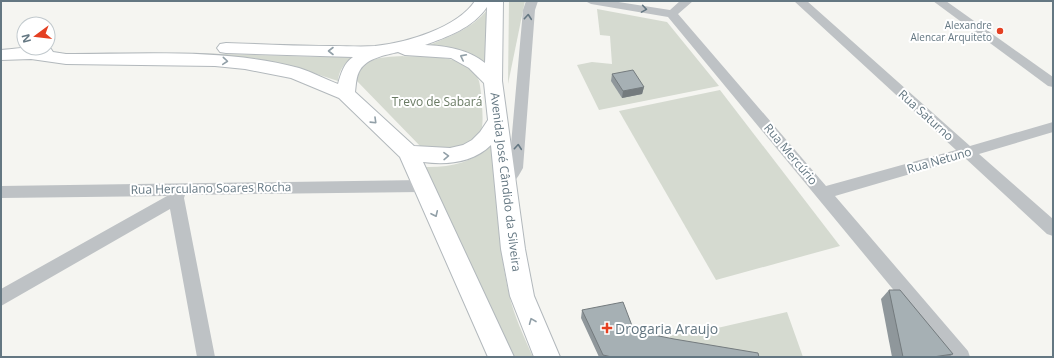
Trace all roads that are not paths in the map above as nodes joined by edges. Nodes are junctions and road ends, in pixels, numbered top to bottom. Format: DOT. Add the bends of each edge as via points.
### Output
graph roads {
  1 [pos="483,1"];
  2 [pos="495,1"];
  3 [pos="532,1"];
  4 [pos="591,1"];
  5 [pos="687,1"];
  6 [pos="800,1"];
  7 [pos="939,1"];
  8 [pos="672,14"];
  9 [pos="380,50"];
  10 [pos="56,53"];
  11 [pos="1,55"];
  12 [pos="16,55"];
  13 [pos="46,56"];
  14 [pos="493,82"];
  15 [pos="1053,83"];
  16 [pos="346,94"];
  17 [pos="496,121"];
  18 [pos="1053,127"];
  19 [pos="967,152"];
  20 [pos="408,153"];
  21 [pos="505,182"];
  22 [pos="422,186"];
  23 [pos="1,192"];
  24 [pos="178,193"];
  25 [pos="824,193"];
  26 [pos="1053,229"];
  27 [pos="1,298"];
  28 [pos="206,357"];
  29 [pos="501,357"];
  30 [pos="547,357"];
  31 [pos="961,357"];
  1 -- 9 [label="main road" via="480,8 468,19 451,29 417,42"];
  2 -- 14 [label="main road, Avenida José Cândido da Silveira"];
  21 -- 3 [label="street, one-way" via="516,168 529,10"];
  4 -- 8 [label="street, one-way"];
  5 -- 8 [label="street"];
  6 -- 19 [label="street, Rua Saturno"];
  7 -- 15 [label="street"];
  8 -- 25 [label="street, Rua Mercúrio"];
  9 -- 10 [label="main road, one-way" via="214,48"];
  14 -- 9 [label="main road, one-way" via="472,62 456,54 438,51"];
  9 -- 16 [label="main road" via="358,60 349,71"];
  11 -- 12 [label="main road"];
  13 -- 16 [label="main road, one-way" via="66,59 245,62 295,73"];
  14 -- 17 [label="main road, Avenida José Cândido da Silveira"];
  16 -- 20 [label="main road, one-way"];
  20 -- 17 [label="main road, one-way" via="454,156 471,150 486,138"];
  17 -- 21 [label="main road, Avenida José Cândido da Silveira"];
  18 -- 19 [label="street, Rua Netuno"];
  19 -- 25 [label="street, Rua Netuno"];
  19 -- 26 [label="street, Rua Saturno"];
  20 -- 22 [label="main road"];
  30 -- 21 [label="main road, Avenida José Cândido da Silveira, one-way" via="522,296"];
  22 -- 24 [label="street, Rua Herculano Soares Rocha"];
  22 -- 29 [label="main road, one-way"];
  23 -- 24 [label="street, Rua Herculano Soares Rocha"];
  24 -- 27 [label="street"];
  24 -- 28 [label="street"];
  25 -- 31 [label="street, Rua Mercúrio"];
}
